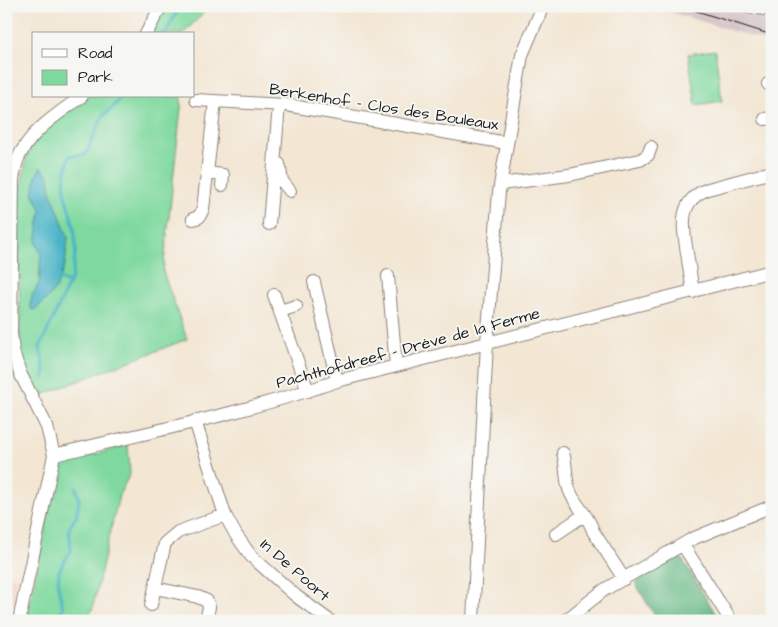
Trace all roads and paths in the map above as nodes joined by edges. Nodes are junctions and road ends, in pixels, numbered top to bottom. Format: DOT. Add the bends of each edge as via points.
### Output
graph roads {
  1 [pos="161,6"];
  2 [pos="542,6"];
  3 [pos="751,7"];
  4 [pos="772,10"];
  5 [pos="147,32"];
  6 [pos="79,98"];
  7 [pos="196,100"];
  8 [pos="215,102"];
  9 [pos="282,105"];
  10 [pos="507,143"];
  11 [pos="651,147"];
  12 [pos="772,172"];
  13 [pos="207,174"];
  14 [pos="572,180"];
  15 [pos="222,185"];
  16 [pos="500,188"];
  17 [pos="290,191"];
  18 [pos="193,219"];
  19 [pos="269,224"];
  20 [pos="772,272"];
  21 [pos="388,276"];
  22 [pos="314,282"];
  23 [pos="693,292"];
  24 [pos="274,294"];
  25 [pos="296,306"];
  26 [pos="280,311"];
  27 [pos="487,342"];
  28 [pos="396,366"];
  29 [pos="337,381"];
  30 [pos="308,391"];
  31 [pos="195,421"];
  32 [pos="563,453"];
  33 [pos="54,455"];
  34 [pos="772,506"];
  35 [pos="584,515"];
  36 [pos="225,516"];
  37 [pos="556,534"];
  38 [pos="683,545"];
  39 [pos="624,579"];
  40 [pos="155,588"];
  41 [pos="151,605"];
  42 [pos="19,621"];
  43 [pos="206,621"];
  44 [pos="330,621"];
  45 [pos="473,621"];
  46 [pos="565,621"];
  47 [pos="731,621"];
  1 -- 5 [label="street"];
  2 -- 10 [label="street" via="522,54"];
  3 -- 4 [label="street"];
  6 -- 33 [label="street" via="39,128 17,161 13,180 13,351 47,427"];
  7 -- 8 [label="street, Berkenhof - Clos des Bouleaux"];
  8 -- 9 [label="street, Berkenhof - Clos des Bouleaux"];
  8 -- 13 [label="street"];
  9 -- 10 [label="street, Berkenhof - Clos des Bouleaux"];
  9 -- 17 [label="street" via="279,165 282,182"];
  9 -- 19 [label="street"];
  10 -- 16 [label="street"];
  11 -- 16 [label="street" via="648,155 640,160"];
  12 -- 23 [label="street" via="708,189 691,200 684,215 683,228"];
  13 -- 15 [label="street" via="223,175"];
  13 -- 18 [label="street" via="203,209 199,217"];
  14 -- 16 [label="street"];
  16 -- 27 [label="street"];
  20 -- 23 [label="street, Pachthofdreef - Drève de la Ferme"];
  21 -- 28 [label="street"];
  22 -- 29 [label="street"];
  23 -- 27 [label="street, Pachthofdreef - Drève de la Ferme"];
  24 -- 26 [label="street"];
  25 -- 26 [label="street"];
  26 -- 30 [label="street"];
  27 -- 28 [label="street, Pachthofdreef - Drève de la Ferme"];
  27 -- 45 [label="street"];
  28 -- 29 [label="street, Pachthofdreef - Drève de la Ferme"];
  29 -- 30 [label="street, Pachthofdreef - Drève de la Ferme"];
  30 -- 31 [label="street, Pachthofdreef - Drève de la Ferme"];
  31 -- 33 [label="street, Pachthofdreef - Drève de la Ferme"];
  31 -- 36 [label="street, In De Poort"];
  32 -- 35 [label="street" via="568,487"];
  33 -- 42 [label="street"];
  34 -- 38 [label="street"];
  35 -- 37 [label="street"];
  35 -- 39 [label="street"];
  36 -- 40 [label="street" via="178,532 166,542"];
  36 -- 44 [label="street, In De Poort" via="251,556"];
  38 -- 39 [label="street"];
  38 -- 47 [label="street"];
  39 -- 46 [label="street" via="604,590"];
  40 -- 41 [label="street"];
  40 -- 43 [label="street" via="208,602"];
}
